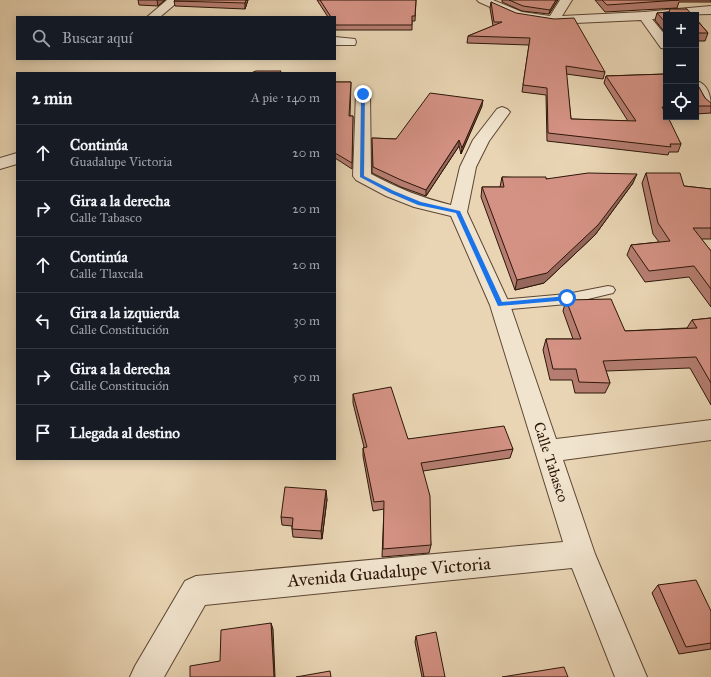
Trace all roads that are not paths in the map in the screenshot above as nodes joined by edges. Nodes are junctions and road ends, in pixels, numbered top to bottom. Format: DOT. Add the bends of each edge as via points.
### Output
graph roads {
  1 [pos="174,0"];
  2 [pos="483,0"];
  3 [pos="566,0"];
  4 [pos="711,10"];
  5 [pos="154,16"];
  6 [pos="644,16"];
  7 [pos="553,20"];
  8 [pos="336,40"];
  9 [pos="663,41"];
  10 [pos="350,42"];
  11 [pos="699,89"];
  12 [pos="363,94"];
  13 [pos="711,105"];
  14 [pos="502,112"];
  15 [pos="16,158"];
  16 [pos="0,164"];
  17 [pos="458,212"];
  18 [pos="608,290"];
  19 [pos="500,305"];
  20 [pos="711,430"];
  21 [pos="547,451"];
  22 [pos="581,554"];
  23 [pos="146,677"];
  24 [pos="631,677"];
  1 -- 5 [label="street"];
  2 -- 7 [label="street" via="520,15"];
  3 -- 7 [label="street"];
  4 -- 6 [label="street"];
  6 -- 7 [label="street"];
  6 -- 9 [label="street"];
  8 -- 10 [label="street"];
  11 -- 13 [label="street"];
  12 -- 17 [label="street" via="362,176 420,204"];
  14 -- 17 [label="street" via="481,140 468,167"];
  15 -- 16 [label="street"];
  17 -- 19 [label="street, Calle Tabasco"];
  18 -- 19 [label="lane" via="567,298"];
  19 -- 21 [label="street, Calle Tabasco"];
  20 -- 21 [label="street"];
  21 -- 22 [label="street, Calle Tabasco"];
  22 -- 23 [label="street, Avenida Guadalupe Victoria" via="196,591"];
  22 -- 24 [label="street, Calle Tabasco"];
}
